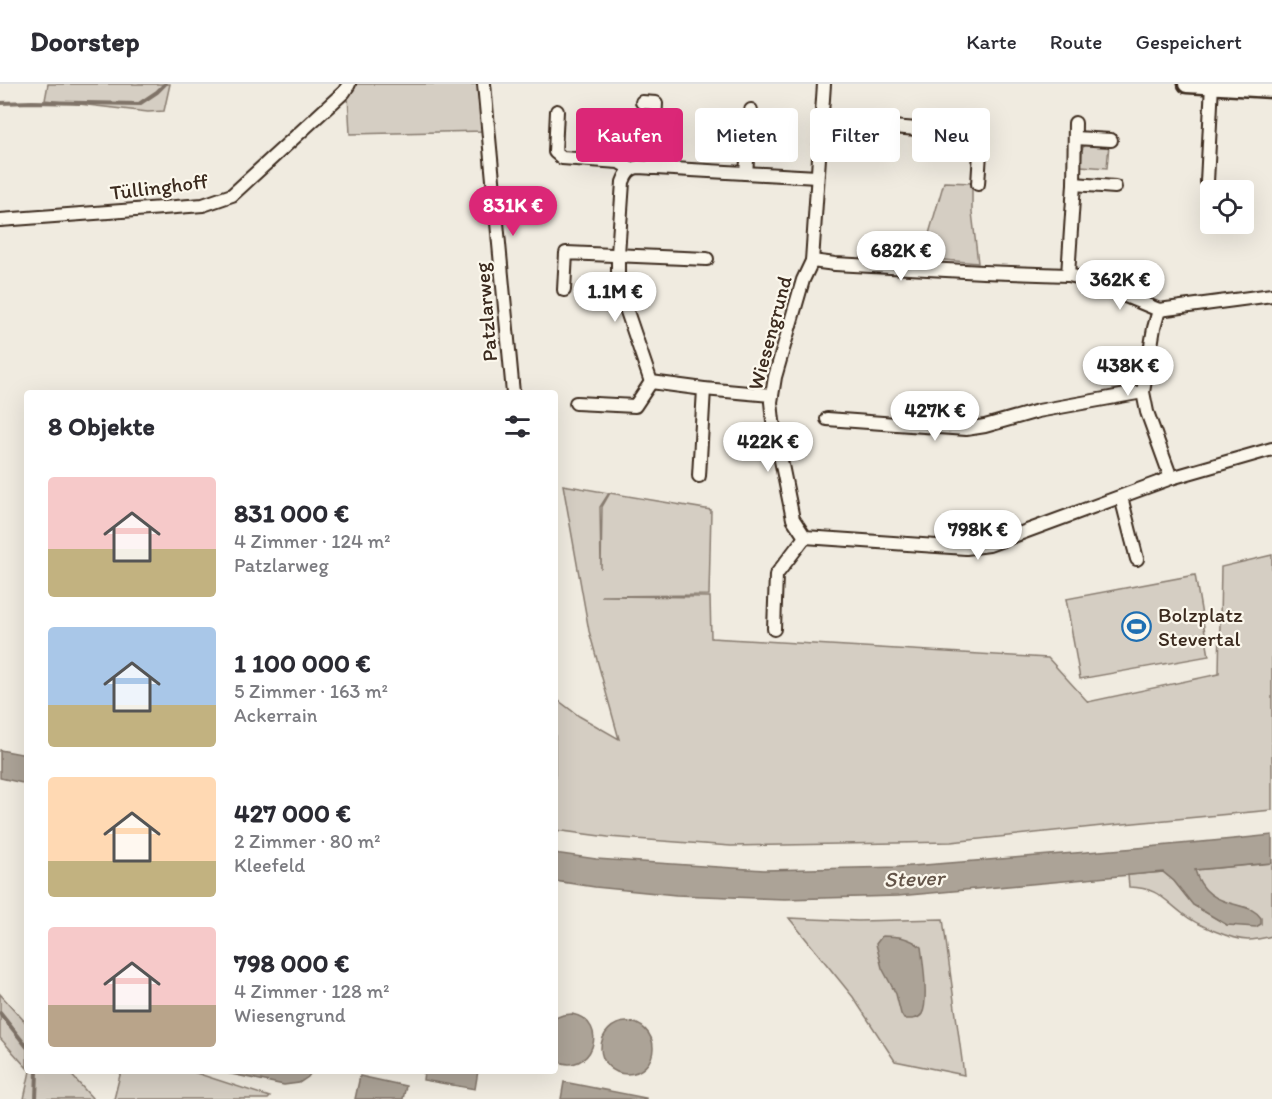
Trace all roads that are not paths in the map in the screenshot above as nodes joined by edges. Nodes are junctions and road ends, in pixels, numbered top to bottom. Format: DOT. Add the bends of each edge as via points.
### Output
graph roads {
  1 [pos="349,84"];
  2 [pos="484,84"];
  3 [pos="824,84"];
  4 [pos="1187,84"];
  5 [pos="1212,85"];
  6 [pos="1272,89"];
  7 [pos="642,102"];
  8 [pos="822,108"];
  9 [pos="557,111"];
  10 [pos="1075,123"];
  11 [pos="900,128"];
  12 [pos="1075,138"];
  13 [pos="1111,140"];
  14 [pos="747,162"];
  15 [pos="818,162"];
  16 [pos="653,168"];
  17 [pos="631,169"];
  18 [pos="746,173"];
  19 [pos="817,177"];
  20 [pos="1207,180"];
  21 [pos="978,184"];
  22 [pos="1074,184"];
  23 [pos="1115,187"];
  24 [pos="0,220"];
  25 [pos="618,254"];
  26 [pos="707,259"];
  27 [pos="812,261"];
  28 [pos="1068,275"];
  29 [pos="564,290"];
  30 [pos="1272,295"];
  31 [pos="1159,310"];
  32 [pos="651,382"];
  33 [pos="704,389"];
  34 [pos="513,390"];
  35 [pos="1143,392"];
  36 [pos="771,394"];
  37 [pos="576,403"];
  38 [pos="827,419"];
  39 [pos="1272,449"];
  40 [pos="699,476"];
  41 [pos="1172,478"];
  42 [pos="1121,497"];
  43 [pos="805,537"];
  44 [pos="1137,559"];
  45 [pos="774,629"];
  1 -- 24 [label="street, Tüllinghoff" via="232,195 203,205"];
  2 -- 34 [label="street, Patzlarweg"];
  3 -- 8 [label="street, Wiesengrund"];
  4 -- 5 [label="main road"];
  5 -- 6 [label="main road"];
  5 -- 20 [label="street"];
  7 -- 16 [label="street" via="656,103"];
  9 -- 17 [label="street" via="555,152 562,158 619,162"];
  10 -- 12 [label="street"];
  11 -- 21 [label="street" via="981,137"];
  12 -- 13 [label="street"];
  12 -- 22 [label="street"];
  14 -- 18 [label="street"];
  15 -- 19 [label="street, Wiesengrund"];
  16 -- 17 [label="street"];
  16 -- 18 [label="street"];
  17 -- 25 [label="street" via="622,182"];
  18 -- 19 [label="street"];
  19 -- 27 [label="street, Wiesengrund"];
  22 -- 23 [label="street"];
  22 -- 28 [label="street"];
  25 -- 26 [label="street"];
  25 -- 29 [label="street" via="566,253"];
  25 -- 32 [label="street" via="618,285"];
  27 -- 28 [label="street"];
  27 -- 36 [label="street, Wiesengrund" via="803,280"];
  28 -- 31 [label="street"];
  30 -- 31 [label="street"];
  31 -- 35 [label="street"];
  32 -- 33 [label="street"];
  32 -- 37 [label="street" via="635,406"];
  33 -- 36 [label="street"];
  33 -- 40 [label="street"];
  35 -- 38 [label="street" via="966,429"];
  35 -- 41 [label="street"];
  36 -- 43 [label="street, Wiesengrund" via="793,519"];
  39 -- 41 [label="street"];
  41 -- 42 [label="street"];
  42 -- 43 [label="street" via="989,545 966,548"];
  42 -- 44 [label="street"];
  43 -- 45 [label="street" via="776,574"];
}
